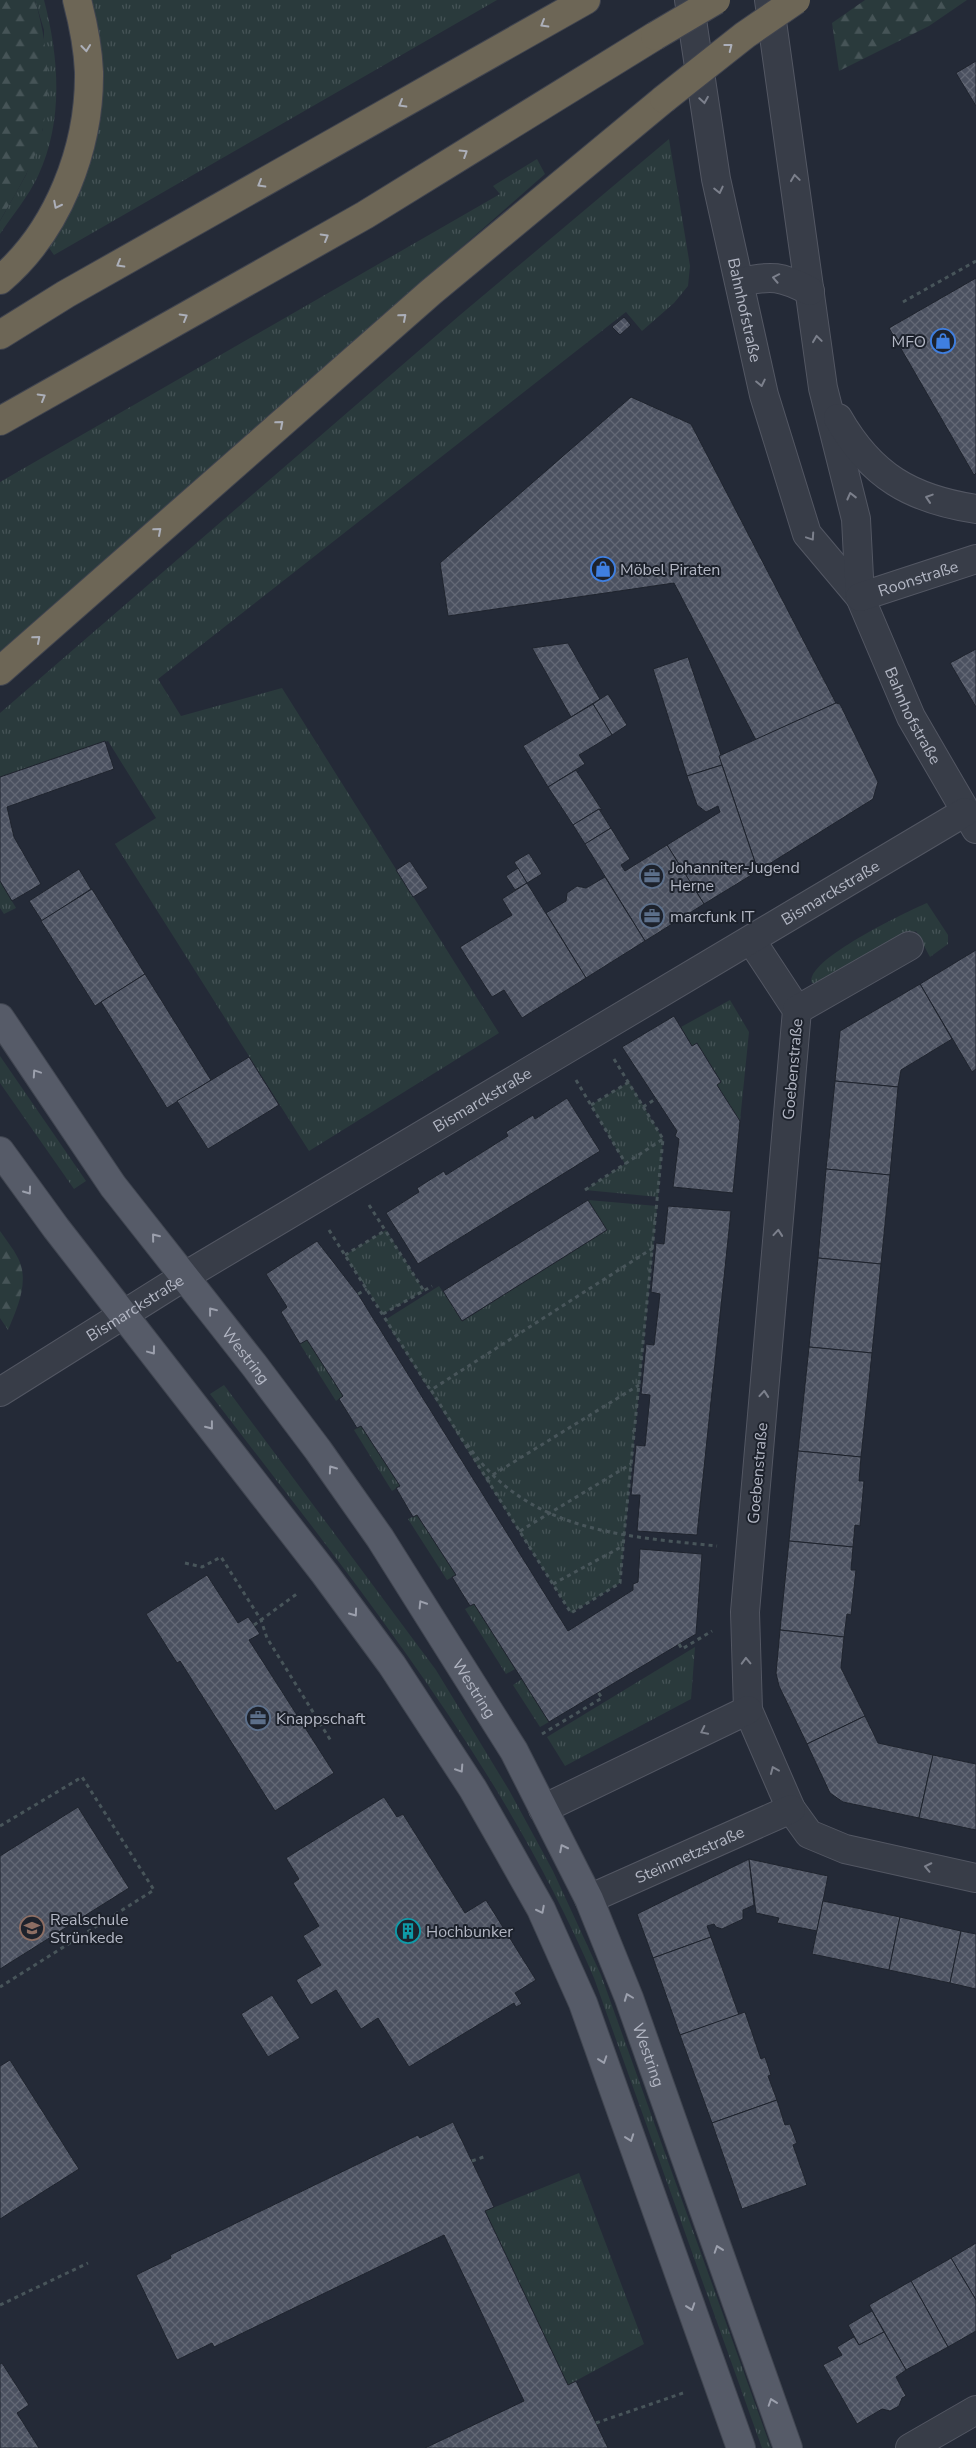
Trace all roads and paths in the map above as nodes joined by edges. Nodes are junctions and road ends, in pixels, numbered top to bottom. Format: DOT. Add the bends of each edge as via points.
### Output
graph roads {
  1 [pos="77,0"];
  2 [pos="586,0"];
  3 [pos="689,0"];
  4 [pos="716,0"];
  5 [pos="769,0"];
  6 [pos="796,0"];
  7 [pos="976,261"];
  8 [pos="0,280"];
  9 [pos="740,282"];
  10 [pos="810,290"];
  11 [pos="903,302"];
  12 [pos="0,336"];
  13 [pos="823,388"];
  14 [pos="0,421"];
  15 [pos="976,508"];
  16 [pos="976,559"];
  17 [pos="860,596"];
  18 [pos="0,671"];
  19 [pos="971,821"];
  20 [pos="751,940"];
  21 [pos="909,946"];
  22 [pos="797,1010"];
  23 [pos="0,1018"];
  24 [pos="620,1069"];
  25 [pos="629,1082"];
  26 [pos="583,1092"];
  27 [pos="657,1098"];
  28 [pos="591,1105"];
  29 [pos="644,1106"];
  30 [pos="663,1139"];
  31 [pos="0,1151"];
  32 [pos="626,1164"];
  33 [pos="585,1190"];
  34 [pos="378,1219"];
  35 [pos="386,1230"];
  36 [pos="338,1245"];
  37 [pos="653,1248"];
  38 [pos="345,1255"];
  39 [pos="185,1276"];
  40 [pos="432,1286"];
  41 [pos="367,1289"];
  42 [pos="424,1291"];
  43 [pos="358,1294"];
  44 [pos="383,1314"];
  45 [pos="125,1315"];
  46 [pos="639,1384"];
  47 [pos="431,1390"];
  48 [pos="0,1392"];
  49 [pos="632,1464"];
  50 [pos="492,1475"];
  51 [pos="486,1479"];
  52 [pos="549,1514"];
  53 [pos="520,1531"];
  54 [pos="624,1536"];
  55 [pos="623,1546"];
  56 [pos="750,1549"];
  57 [pos="185,1563"];
  58 [pos="325,1574"];
  59 [pos="553,1584"];
  60 [pos="261,1620"];
  61 [pos="254,1625"];
  62 [pos="598,1692"];
  63 [pos="748,1710"];
  64 [pos="330,1741"];
  65 [pos="514,1751"];
  66 [pos="543,1809"];
  67 [pos="791,1809"];
  68 [pos="0,1826"];
  69 [pos="976,1878"];
  70 [pos="589,1900"];
  71 [pos="0,1986"];
  72 [pos="486,2156"];
  73 [pos="472,2161"];
  74 [pos="88,2263"];
  75 [pos="0,2304"];
  76 [pos="717,2381"];
  77 [pos="976,2410"];
  78 [pos="596,2422"];
  79 [pos="741,2448"];
  80 [pos="788,2448"];
  81 [pos="910,2448"];
  1 -- 8 [label="highway, one-way" via="85,32 89,72 79,149 61,198 40,236"];
  2 -- 12 [label="highway, one-way" via="66,294"];
  3 -- 9 [label="street, Bahnhofstraße, one-way" via="716,179"];
  14 -- 4 [label="highway, one-way, bridge" via="365,215"];
  10 -- 5 [label="street, Bahnhofstraße, one-way"];
  18 -- 6 [label="highway, one-way, bridge" via="431,292 664,99 745,35"];
  7 -- 11 [label="path"];
  10 -- 9 [label="street, one-way" via="768,276"];
  9 -- 17 [label="street, Bahnhofstraße, one-way" via="764,395 808,534"];
  13 -- 10 [label="street, Bahnhofstraße, one-way"];
  15 -- 13 [label="street, one-way" via="952,505 920,494 869,463 843,427"];
  17 -- 13 [label="street, Bahnhofstraße, one-way" via="856,519"];
  16 -- 17 [label="street, Roonstraße"];
  17 -- 19 [label="street, Bahnhofstraße" via="905,703"];
  19 -- 20 [label="street, Bismarckstraße"];
  20 -- 22 [label="street, Goebenstraße"];
  20 -- 39 [label="street, Bismarckstraße"];
  21 -- 22 [label="street, Goebenstraße"];
  56 -- 22 [label="street, Goebenstraße, one-way"];
  39 -- 23 [label="main road, Westring, one-way" via="113,1186"];
  24 -- 25 [label="path"];
  25 -- 28 [label="path"];
  25 -- 29 [label="path"];
  26 -- 28 [label="path"];
  27 -- 29 [label="path"];
  28 -- 32 [label="path"];
  29 -- 30 [label="path"];
  30 -- 32 [label="path"];
  30 -- 37 [label="path"];
  31 -- 45 [label="main road, one-way"];
  32 -- 33 [label="path"];
  34 -- 35 [label="path"];
  35 -- 38 [label="path"];
  35 -- 42 [label="path"];
  36 -- 38 [label="path"];
  37 -- 46 [label="path"];
  37 -- 47 [label="path"];
  38 -- 41 [label="path"];
  39 -- 45 [label="street, Bismarckstraße"];
  65 -- 39 [label="main road, Westring, one-way" via="380,1538 312,1442"];
  40 -- 42 [label="path"];
  41 -- 43 [label="path"];
  41 -- 44 [label="path"];
  42 -- 44 [label="path"];
  44 -- 47 [label="path"];
  45 -- 48 [label="street, Bismarckstraße"];
  45 -- 58 [label="main road, one-way"];
  46 -- 49 [label="path"];
  46 -- 50 [label="path"];
  47 -- 50 [label="path" via="478,1461"];
  47 -- 51 [label="path"];
  49 -- 52 [label="path"];
  49 -- 54 [label="path"];
  50 -- 51 [label="path"];
  50 -- 52 [label="path" via="505,1487"];
  51 -- 53 [label="path"];
  52 -- 53 [label="path"];
  52 -- 54 [label="path"];
  53 -- 59 [label="path"];
  54 -- 55 [label="path"];
  54 -- 56 [label="path"];
  55 -- 59 [label="path"];
  55 -- 59 [label="path" via="620,1583 571,1613"];
  63 -- 56 [label="street, Goebenstraße, one-way" via="745,1612"];
  57 -- 60 [label="path" via="202,1567 221,1557"];
  58 -- 60 [label="path"];
  58 -- 76 [label="main road, one-way" via="392,1665 473,1789 541,1909 583,2003"];
  60 -- 61 [label="path"];
  60 -- 64 [label="path" via="266,1638"];
  62 -- 65 [label="path" via="602,1698"];
  63 -- 66 [label="street, one-way"];
  67 -- 63 [label="street, one-way"];
  65 -- 66 [label="main road, Westring"];
  70 -- 66 [label="main road, Westring, one-way"];
  69 -- 67 [label="street, one-way" via="846,1849 809,1834"];
  67 -- 70 [label="street, Steinmetzstraße"];
  68 -- 71 [label="path" via="82,1777 154,1890"];
  80 -- 70 [label="main road, Westring, one-way" via="629,1998"];
  72 -- 73 [label="path"];
  74 -- 75 [label="path"];
  76 -- 78 [label="path"];
  76 -- 79 [label="main road"];
  77 -- 81 [label="street"];
}
